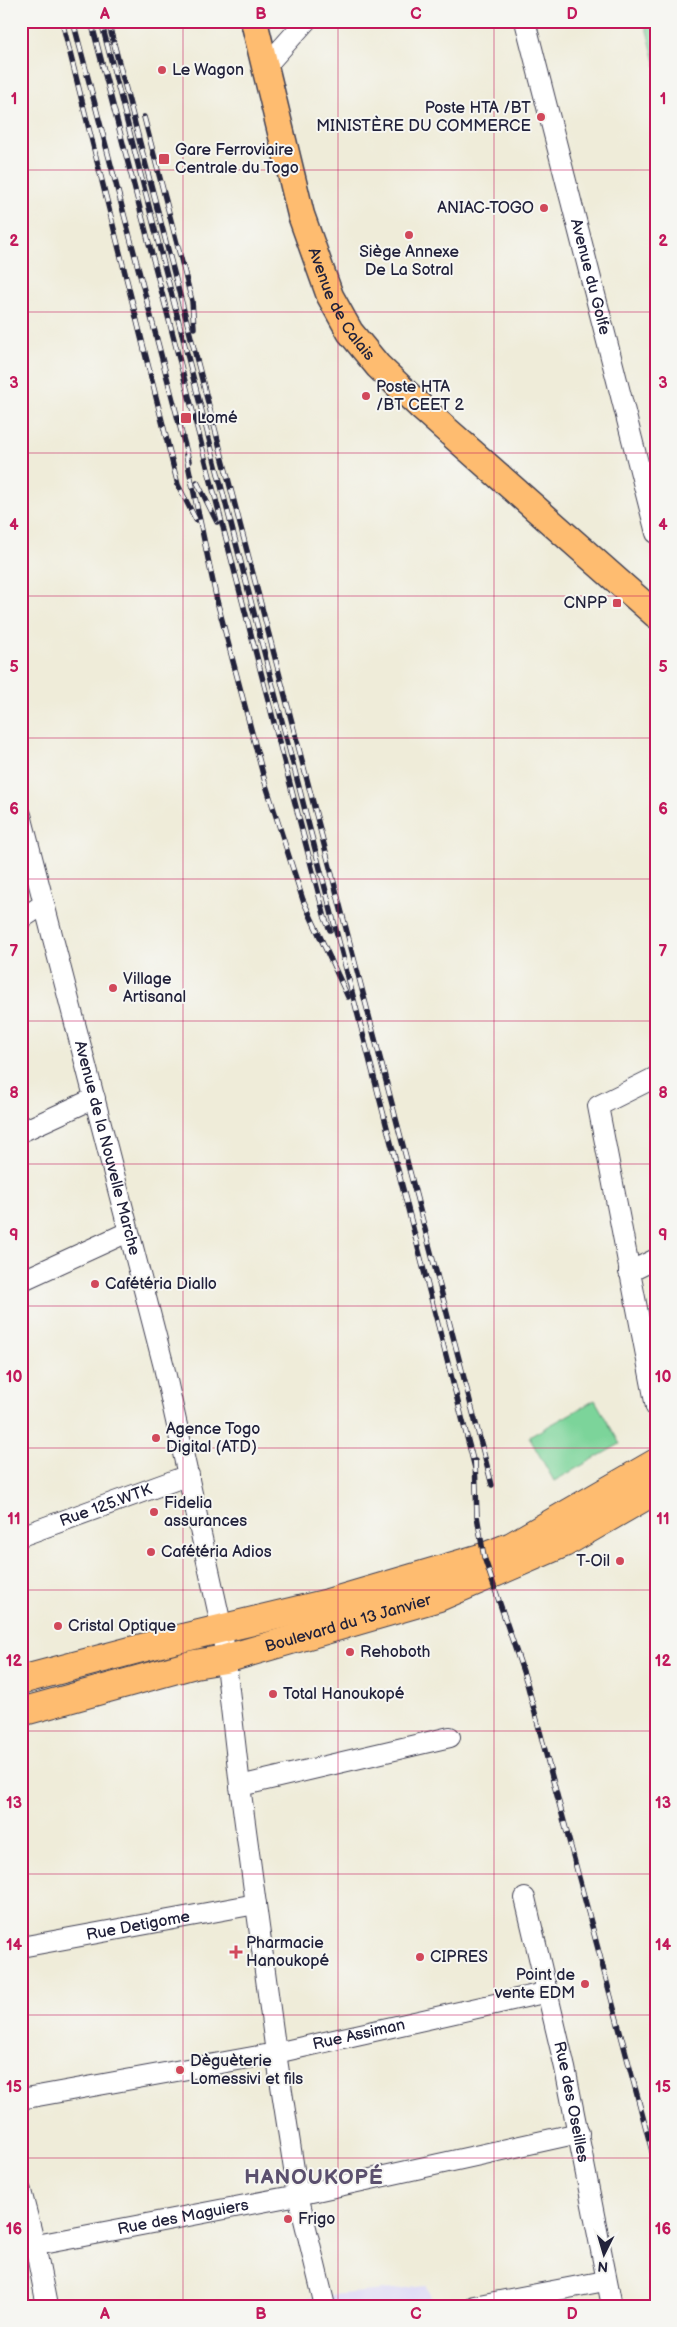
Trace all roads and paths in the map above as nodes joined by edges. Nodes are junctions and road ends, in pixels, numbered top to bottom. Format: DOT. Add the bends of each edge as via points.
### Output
graph roads {
  1 [pos="254,21"];
  2 [pos="306,21"];
  3 [pos="525,21"];
  4 [pos="265,67"];
  5 [pos="656,533"];
  6 [pos="656,615"];
  7 [pos="21,815"];
  8 [pos="44,904"];
  9 [pos="21,919"];
  10 [pos="656,1077"];
  11 [pos="95,1098"];
  12 [pos="21,1132"];
  13 [pos="128,1232"];
  14 [pos="656,1259"];
  15 [pos="629,1272"];
  16 [pos="21,1281"];
  17 [pos="656,1407"];
  18 [pos="656,1463"];
  19 [pos="189,1474"];
  20 [pos="656,1490"];
  21 [pos="21,1536"];
  22 [pos="222,1629"];
  23 [pos="225,1659"];
  24 [pos="21,1680"];
  25 [pos="21,1712"];
  26 [pos="450,1737"];
  27 [pos="240,1786"];
  28 [pos="525,1898"];
  29 [pos="256,1904"];
  30 [pos="21,1947"];
  31 [pos="548,1992"];
  32 [pos="276,2053"];
  33 [pos="21,2098"];
  34 [pos="579,2133"];
  35 [pos="21,2191"];
  36 [pos="298,2195"];
  37 [pos="28,2246"];
  38 [pos="605,2281"];
  39 [pos="47,2306"];
  40 [pos="324,2306"];
  41 [pos="474,2306"];
  42 [pos="612,2306"];
  1 -- 4 [label="main road, Avenue de Calais"];
  2 -- 4 [label="street"];
  3 -- 5 [label="street, Avenue du Golfe"];
  4 -- 6 [label="main road, Avenue de Calais" via="301,215 330,296 350,332 378,366"];
  7 -- 8 [label="street, Avenue de la Nouvelle Marche"];
  8 -- 9 [label="street"];
  8 -- 11 [label="street, Avenue de la Nouvelle Marche"];
  10 -- 15 [label="street" via="598,1106"];
  11 -- 12 [label="street"];
  11 -- 13 [label="street, Avenue de la Nouvelle Marche"];
  13 -- 16 [label="street"];
  13 -- 19 [label="street, Avenue de la Nouvelle Marche"];
  14 -- 15 [label="street"];
  15 -- 17 [label="street"];
  18 -- 22 [label="highway, Boulevard du 13 Janvier" via="512,1546 484,1557"];
  19 -- 21 [label="street, Rue 125.WTK"];
  19 -- 22 [label="street, Avenue de la Nouvelle Marche"];
  20 -- 23 [label="highway, Boulevard du 13 Janvier" via="564,1543 440,1597"];
  22 -- 23 [label="street, Avenue de la Nouvelle Marche"];
  22 -- 24 [label="highway, Boulevard du 13 Janvier"];
  23 -- 25 [label="highway, Boulevard du 13 Janvier" via="180,1668"];
  23 -- 27 [label="street, Avenue de la Nouvelle Marche"];
  26 -- 27 [label="street"];
  27 -- 29 [label="street, Avenue de la Nouvelle Marche"];
  28 -- 31 [label="street, Rue des Oseilles"];
  29 -- 30 [label="street, Rue Detigome"];
  29 -- 32 [label="street, Avenue de la Nouvelle Marche"];
  31 -- 32 [label="street, Rue Assiman"];
  31 -- 34 [label="street, Rue des Oseilles"];
  32 -- 33 [label="street, Rue Assiman"];
  32 -- 36 [label="street, Avenue de la Nouvelle Marche"];
  34 -- 36 [label="street, Rue des Maguiers"];
  34 -- 38 [label="street, Rue des Oseilles"];
  35 -- 37 [label="street"];
  36 -- 37 [label="street, Rue des Maguiers"];
  36 -- 40 [label="street, Avenue de la Nouvelle Marche"];
  37 -- 39 [label="street"];
  38 -- 41 [label="street"];
  38 -- 42 [label="street, Rue des Oseilles"];
}
